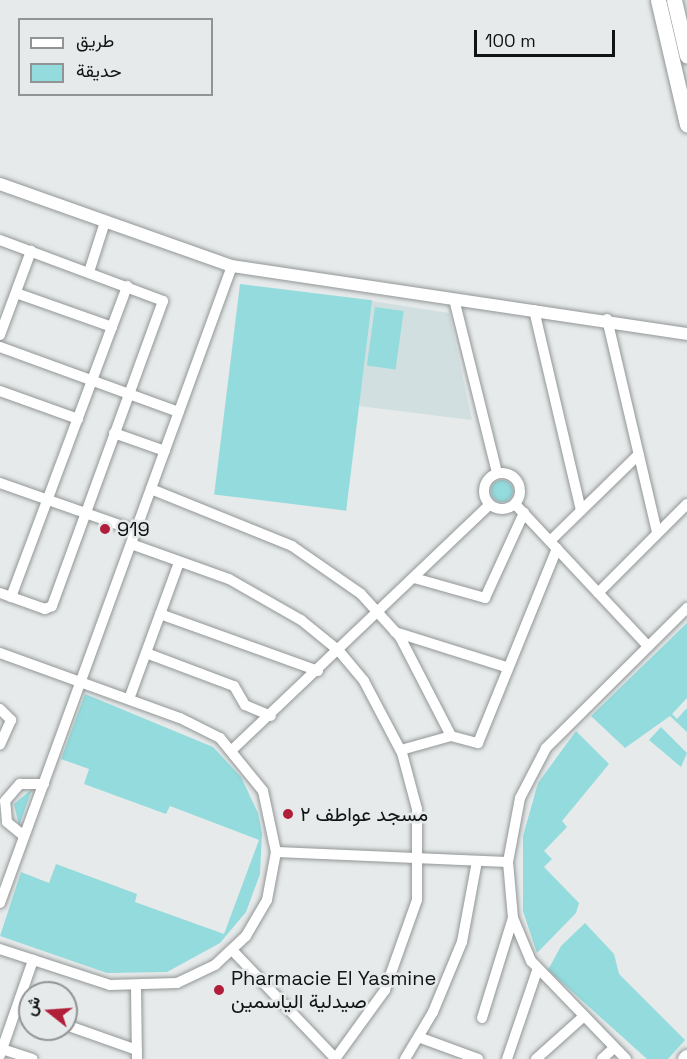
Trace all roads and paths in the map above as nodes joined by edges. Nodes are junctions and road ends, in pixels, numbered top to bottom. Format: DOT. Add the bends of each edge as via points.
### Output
graph roads {
  1 [pos="658,0"];
  2 [pos="674,0"];
  3 [pos="687,56"];
  4 [pos="686,116"];
  5 [pos="0,184"];
  6 [pos="105,222"];
  7 [pos="0,240"];
  8 [pos="31,251"];
  9 [pos="232,266"];
  10 [pos="89,272"];
  11 [pos="127,286"];
  12 [pos="16,293"];
  13 [pos="454,299"];
  14 [pos="534,310"];
  15 [pos="607,319"];
  16 [pos="112,327"];
  17 [pos="687,333"];
  18 [pos="0,335"];
  19 [pos="0,347"];
  20 [pos="93,380"];
  21 [pos="0,391"];
  22 [pos="129,393"];
  23 [pos="179,412"];
  24 [pos="78,419"];
  25 [pos="114,433"];
  26 [pos="165,451"];
  27 [pos="639,454"];
  28 [pos="497,473"];
  29 [pos="0,483"];
  30 [pos="151,489"];
  31 [pos="47,501"];
  32 [pos="515,504"];
  33 [pos="687,504"];
  34 [pos="489,505"];
  35 [pos="580,511"];
  36 [pos="524,513"];
  37 [pos="85,514"];
  38 [pos="136,531"];
  39 [pos="657,533"];
  40 [pos="131,544"];
  41 [pos="553,545"];
  42 [pos="179,562"];
  43 [pos="414,578"];
  44 [pos="0,593"];
  45 [pos="598,593"];
  46 [pos="11,597"];
  47 [pos="687,608"];
  48 [pos="377,612"];
  49 [pos="160,614"];
  50 [pos="395,632"];
  51 [pos="648,646"];
  52 [pos="339,651"];
  53 [pos="0,653"];
  54 [pos="146,653"];
  55 [pos="506,667"];
  56 [pos="318,671"];
  57 [pos="81,682"];
  58 [pos="129,699"];
  59 [pos="0,709"];
  60 [pos="271,716"];
  61 [pos="451,736"];
  62 [pos="0,746"];
  63 [pos="233,749"];
  64 [pos="401,750"];
  65 [pos="44,784"];
  66 [pos="3,800"];
  67 [pos="24,836"];
  68 [pos="276,852"];
  69 [pos="421,861"];
  70 [pos="477,861"];
  71 [pos="508,862"];
  72 [pos="0,903"];
  73 [pos="513,918"];
  74 [pos="0,949"];
  75 [pos="233,951"];
  76 [pos="33,960"];
  77 [pos="537,971"];
  78 [pos="26,981"];
  79 [pos="136,988"];
  80 [pos="18,1007"];
  81 [pos="583,1017"];
  82 [pos="482,1018"];
  83 [pos="78,1030"];
  84 [pos="421,1038"];
  85 [pos="614,1048"];
  86 [pos="1,1052"];
  87 [pos="137,1055"];
  88 [pos="32,1059"];
  89 [pos="336,1059"];
  90 [pos="405,1059"];
  91 [pos="478,1059"];
  92 [pos="507,1059"];
  93 [pos="536,1059"];
  94 [pos="602,1059"];
  95 [pos="626,1059"];
  1 -- 4 [label="main road"];
  2 -- 3 [label="main road"];
  5 -- 6 [label="street"];
  6 -- 9 [label="street"];
  6 -- 10 [label="street"];
  7 -- 8 [label="street"];
  8 -- 10 [label="street"];
  8 -- 12 [label="street"];
  9 -- 13 [label="street"];
  9 -- 23 [label="street"];
  10 -- 11 [label="street"];
  11 -- 16 [label="street"];
  11 -- 22 [label="street" via="163,301"];
  12 -- 16 [label="street"];
  12 -- 18 [label="street"];
  13 -- 14 [label="street"];
  13 -- 28 [label="street"];
  14 -- 15 [label="street"];
  14 -- 35 [label="street"];
  15 -- 17 [label="street"];
  15 -- 27 [label="street"];
  16 -- 20 [label="street"];
  19 -- 20 [label="street"];
  20 -- 22 [label="street"];
  20 -- 24 [label="street"];
  21 -- 24 [label="street"];
  22 -- 23 [label="street"];
  22 -- 25 [label="street"];
  23 -- 26 [label="street"];
  24 -- 31 [label="street"];
  25 -- 26 [label="street"];
  25 -- 37 [label="street"];
  26 -- 30 [label="street"];
  27 -- 35 [label="street"];
  27 -- 39 [label="street"];
  28 -- 32 [label="street" via="518,482"];
  28 -- 34 [label="street" via="485,484"];
  29 -- 31 [label="street"];
  30 -- 38 [label="street"];
  30 -- 48 [label="street" via="292,546 328,568"];
  31 -- 37 [label="street"];
  31 -- 46 [label="street"];
  32 -- 34 [label="street" via="500,509"];
  32 -- 36 [label="street"];
  33 -- 39 [label="street"];
  34 -- 43 [label="street"];
  35 -- 41 [label="street"];
  36 -- 41 [label="street"];
  36 -- 43 [label="street" via="485,598"];
  37 -- 38 [label="street"];
  37 -- 46 [label="street" via="52,606 45,609"];
  38 -- 40 [label="street"];
  39 -- 45 [label="street"];
  40 -- 42 [label="street"];
  40 -- 57 [label="street"];
  41 -- 45 [label="street"];
  41 -- 55 [label="street"];
  42 -- 49 [label="street"];
  42 -- 52 [label="street" via="270,598"];
  43 -- 48 [label="street"];
  44 -- 46 [label="street"];
  45 -- 51 [label="street"];
  47 -- 51 [label="street"];
  48 -- 50 [label="street"];
  48 -- 52 [label="street"];
  49 -- 54 [label="street"];
  49 -- 56 [label="street"];
  50 -- 55 [label="street"];
  50 -- 61 [label="street" via="440,707"];
  51 -- 71 [label="street" via="546,748 520,798"];
  52 -- 56 [label="street"];
  52 -- 64 [label="street" via="364,681"];
  53 -- 57 [label="street"];
  54 -- 58 [label="street"];
  54 -- 60 [label="street" via="234,686 245,705"];
  55 -- 61 [label="street" via="478,743"];
  56 -- 60 [label="street"];
  57 -- 58 [label="street"];
  57 -- 65 [label="street"];
  58 -- 63 [label="street" via="203,728"];
  59 -- 62 [label="street" via="11,720"];
  60 -- 63 [label="street"];
  61 -- 64 [label="street"];
  63 -- 68 [label="street" via="263,791"];
  64 -- 69 [label="street" via="417,809"];
  65 -- 66 [label="street" via="20,784"];
  65 -- 67 [label="street"];
  66 -- 67 [label="street" via="7,822"];
  67 -- 72 [label="street"];
  68 -- 69 [label="street"];
  68 -- 75 [label="street" via="267,900"];
  69 -- 70 [label="street"];
  69 -- 89 [label="street" via="404,947 385,990"];
  70 -- 71 [label="street"];
  70 -- 84 [label="street" via="462,942"];
  71 -- 73 [label="street"];
  73 -- 77 [label="street"];
  73 -- 82 [label="street"];
  74 -- 76 [label="street"];
  75 -- 79 [label="street" via="197,975"];
  75 -- 89 [label="street"];
  76 -- 78 [label="street"];
  76 -- 79 [label="street"];
  77 -- 81 [label="street"];
  77 -- 92 [label="street"];
  79 -- 87 [label="street"];
  80 -- 86 [label="street"];
  81 -- 85 [label="street"];
  81 -- 93 [label="street"];
  83 -- 87 [label="street"];
  84 -- 90 [label="street"];
  84 -- 91 [label="street"];
  85 -- 94 [label="street"];
  85 -- 95 [label="street"];
  86 -- 88 [label="street"];
}
